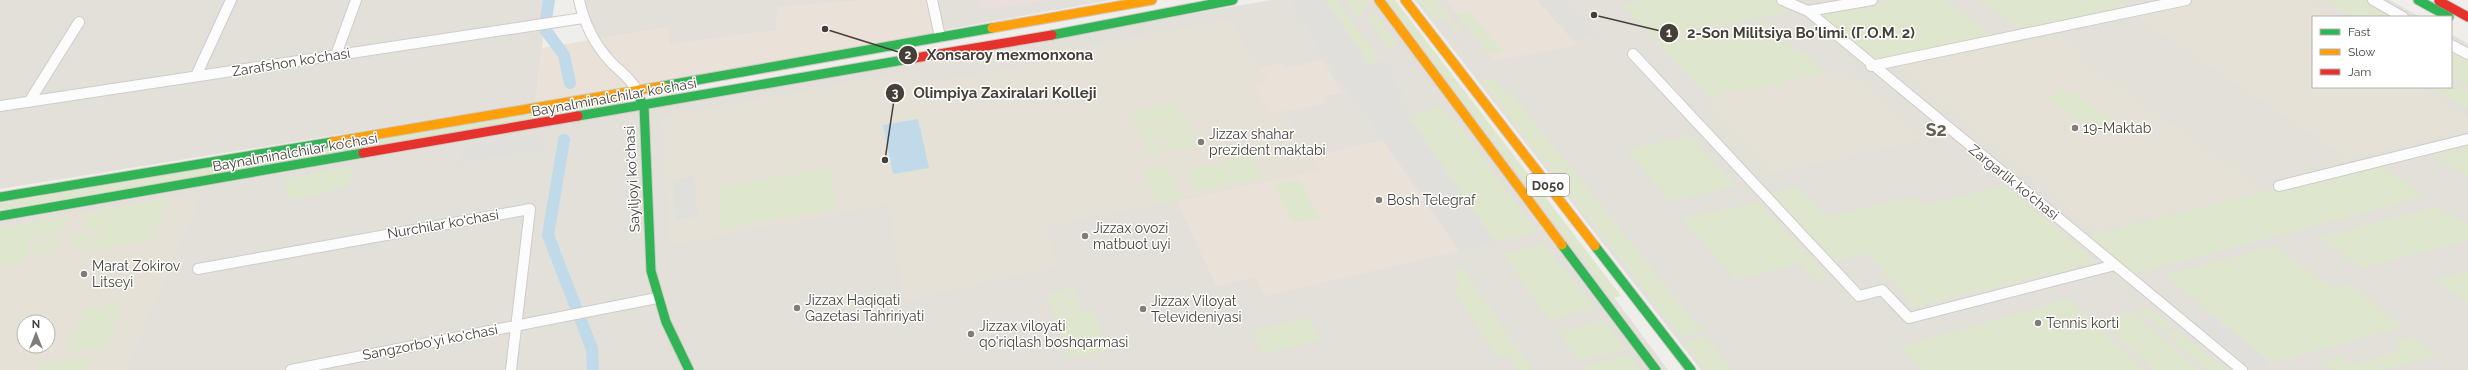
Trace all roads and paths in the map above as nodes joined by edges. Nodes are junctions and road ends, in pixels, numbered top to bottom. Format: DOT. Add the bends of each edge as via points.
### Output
graph roads {
  1 [pos="231,0"];
  2 [pos="356,0"];
  3 [pos="579,0"];
  4 [pos="932,0"];
  5 [pos="1152,0"];
  6 [pos="1233,0"];
  7 [pos="1379,0"];
  8 [pos="1405,0"];
  9 [pos="1782,0"];
  10 [pos="1872,0"];
  11 [pos="2186,0"];
  12 [pos="2373,0"];
  13 [pos="2418,0"];
  14 [pos="2437,0"];
  15 [pos="1808,11"];
  16 [pos="1067,15"];
  17 [pos="2401,16"];
  18 [pos="2446,16"];
  19 [pos="2468,17"];
  20 [pos="583,18"];
  21 [pos="2452,19"];
  22 [pos="79,22"];
  23 [pos="2468,28"];
  24 [pos="1074,31"];
  25 [pos="940,37"];
  26 [pos="2452,46"];
  27 [pos="1633,54"];
  28 [pos="2468,54"];
  29 [pos="336,55"];
  30 [pos="1872,66"];
  31 [pos="196,76"];
  32 [pos="637,91"];
  33 [pos="29,102"];
  34 [pos="0,106"];
  35 [pos="644,106"];
  36 [pos="2468,139"];
  37 [pos="2279,186"];
  38 [pos="0,197"];
  39 [pos="0,216"];
  40 [pos="2115,265"];
  41 [pos="198,269"];
  42 [pos="657,298"];
  43 [pos="1646,314"];
  44 [pos="1618,320"];
  45 [pos="518,325"];
  46 [pos="291,370"];
  47 [pos="511,370"];
  48 [pos="689,370"];
  49 [pos="1656,370"];
  50 [pos="1691,370"];
  51 [pos="2242,370"];
  1 -- 31 [label="street"];
  2 -- 29 [label="street"];
  3 -- 20 [label="street, Sayiljoyi ko'chasi"];
  4 -- 25 [label="street"];
  5 -- 16 [label="main road, Baynalminalchilar ko’chasi"];
  6 -- 24 [label="main road, Baynalminalchilar ko’chasi"];
  7 -- 44 [label="main road, D050"];
  8 -- 43 [label="main road, D050"];
  9 -- 15 [label="street, Zargarlik ko'chasi"];
  10 -- 15 [label="street"];
  11 -- 30 [label="street"];
  12 -- 17 [label="street"];
  13 -- 18 [label="main road"];
  14 -- 19 [label="main road"];
  15 -- 30 [label="street, Zargarlik ko'chasi"];
  16 -- 24 [label="main road" via="1058,19 1055,24 1059,29"];
  16 -- 25 [label="main road, Baynalminalchilar ko’chasi"];
  20 -- 29 [label="street, Zarafshon ko'chasi"];
  20 -- 32 [label="street, Sayiljoyi ko'chasi" via="610,61 634,81"];
  21 -- 23 [label="main road"];
  22 -- 33 [label="street"];
  24 -- 35 [label="main road, Baynalminalchilar ko’chasi"];
  25 -- 32 [label="main road, Baynalminalchilar ko’chasi"];
  26 -- 28 [label="street"];
  27 -- 40 [label="street" via="1859,296 1882,290 1909,318"];
  29 -- 31 [label="street, Zarafshon ko'chasi"];
  30 -- 40 [label="street, Zargarlik ko'chasi"];
  31 -- 33 [label="street, Zarafshon ko'chasi"];
  32 -- 35 [label="main road, Sayiljoyi ko'chasi"];
  32 -- 38 [label="main road, Baynalminalchilar ko’chasi"];
  33 -- 34 [label="street, Zarafshon ko'chasi"];
  35 -- 39 [label="main road, Baynalminalchilar ko’chasi"];
  35 -- 42 [label="main road, Sayiljoyi ko'chasi" via="651,271"];
  36 -- 37 [label="street"];
  40 -- 51 [label="street, Zargarlik ko'chasi"];
  41 -- 45 [label="street, Nurchilar ko'chasi" via="530,209"];
  42 -- 45 [label="street, Sangzorbo'yi ko'chasi"];
  42 -- 48 [label="main road, Sayiljoyi ko'chasi" via="672,340"];
  43 -- 44 [label="main road" via="1626,306 1616,314"];
  43 -- 50 [label="main road, D050"];
  44 -- 49 [label="main road, D050"];
  45 -- 46 [label="street, Sangzorbo'yi ko'chasi"];
  45 -- 47 [label="street, Nurchilar ko'chasi"];
}
